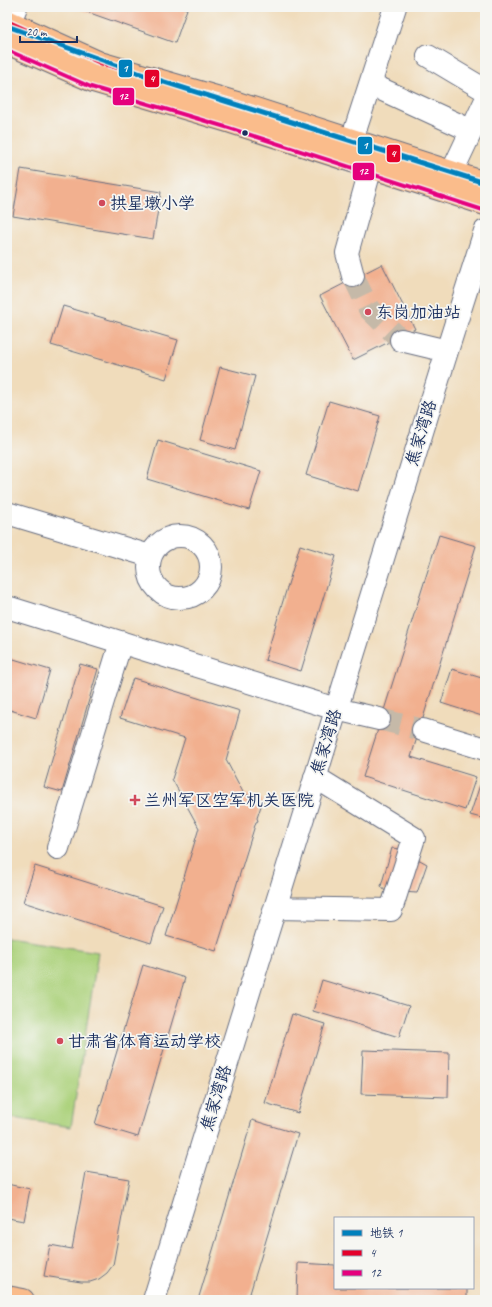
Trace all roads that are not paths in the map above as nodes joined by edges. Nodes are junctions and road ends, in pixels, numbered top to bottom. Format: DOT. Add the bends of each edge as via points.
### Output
graph roads {
  1 [pos="395,7"];
  2 [pos="10,23"];
  3 [pos="428,56"];
  4 [pos="370,84"];
  5 [pos="485,90"];
  6 [pos="485,102"];
  7 [pos="472,131"];
  8 [pos="352,140"];
  9 [pos="371,167"];
  10 [pos="452,172"];
  11 [pos="485,183"];
  12 [pos="485,204"];
  13 [pos="485,231"];
  14 [pos="353,276"];
  15 [pos="401,340"];
  16 [pos="447,351"];
  17 [pos="7,514"];
  18 [pos="150,556"];
  19 [pos="7,607"];
  20 [pos="121,642"];
  21 [pos="336,709"];
  22 [pos="379,719"];
  23 [pos="423,730"];
  24 [pos="485,749"];
  25 [pos="315,777"];
  26 [pos="58,848"];
  27 [pos="275,908"];
  28 [pos="7,1297"];
  29 [pos="23,1300"];
  30 [pos="154,1300"];
  1 -- 4 [label="street"];
  2 -- 8 [label="main road" via="100,63"];
  2 -- 9 [label="main road" via="93,81"];
  3 -- 5 [label="street"];
  4 -- 7 [label="street"];
  4 -- 8 [label="street"];
  6 -- 7 [label="street"];
  7 -- 10 [label="street"];
  8 -- 10 [label="main road"];
  9 -- 12 [label="main road"];
  9 -- 14 [label="street" via="347,253"];
  10 -- 11 [label="main road"];
  13 -- 16 [label="street, 焦家湾路"];
  15 -- 16 [label="street"];
  16 -- 21 [label="street, 焦家湾路"];
  17 -- 18 [label="street"];
  19 -- 20 [label="street"];
  20 -- 21 [label="street"];
  20 -- 26 [label="street"];
  21 -- 22 [label="street"];
  21 -- 25 [label="street, 焦家湾路"];
  23 -- 24 [label="street"];
  25 -- 27 [label="street, 焦家湾路"];
  25 -- 27 [label="street" via="414,838 391,910"];
  27 -- 30 [label="street, 焦家湾路"];
  28 -- 29 [label="main road"];
}
